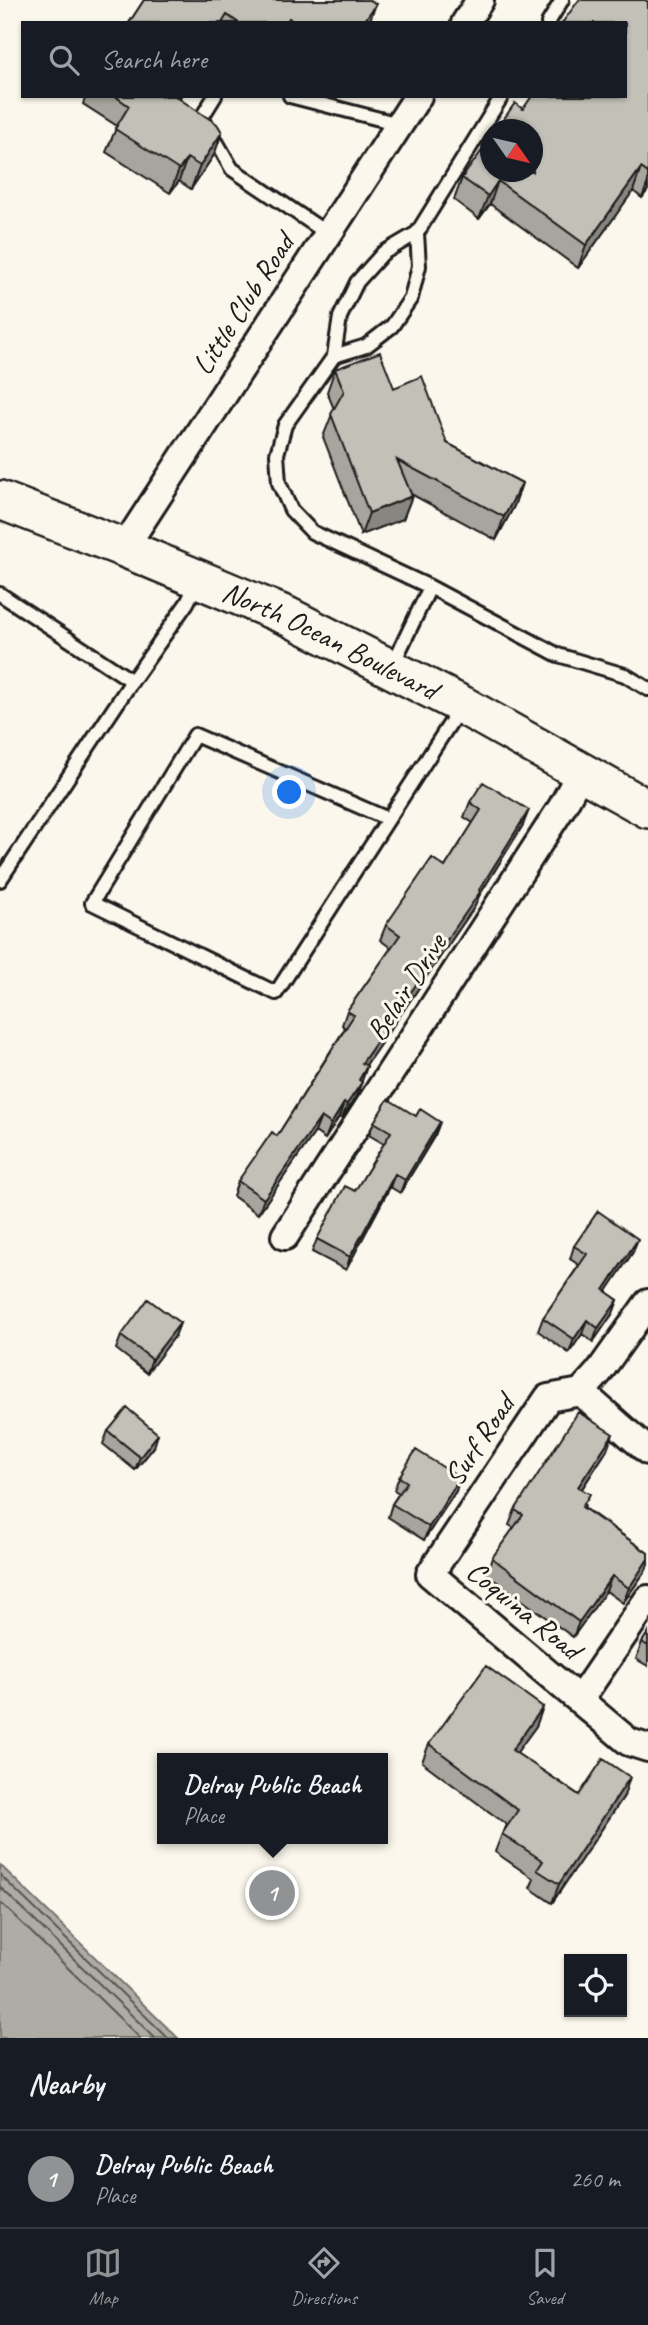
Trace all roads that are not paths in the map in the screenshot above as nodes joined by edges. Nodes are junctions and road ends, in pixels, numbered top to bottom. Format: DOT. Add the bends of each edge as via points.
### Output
graph roads {
  1 [pos="480,0"];
  2 [pos="562,0"];
  3 [pos="467,21"];
  4 [pos="549,21"];
  5 [pos="214,98"];
  6 [pos="298,98"];
  7 [pos="417,98"];
  8 [pos="501,98"];
  9 [pos="399,124"];
  10 [pos="417,233"];
  11 [pos="328,234"];
  12 [pos="334,356"];
  13 [pos="0,500"];
  14 [pos="124,548"];
  15 [pos="199,580"];
  16 [pos="430,587"];
  17 [pos="0,594"];
  18 [pos="391,668"];
  19 [pos="132,681"];
  20 [pos="648,689"];
  21 [pos="462,705"];
  22 [pos="581,772"];
  23 [pos="648,809"];
  24 [pos="388,819"];
  25 [pos="0,880"];
  26 [pos="285,1236"];
  27 [pos="648,1303"];
  28 [pos="581,1392"];
  29 [pos="648,1451"];
  30 [pos="430,1571"];
  31 [pos="648,1599"];
  32 [pos="580,1699"];
  33 [pos="648,1748"];
  1 -- 3 [label="street"];
  2 -- 4 [label="lane"];
  5 -- 11 [label="lane" via="202,117 232,169"];
  6 -- 9 [label="lane"];
  7 -- 9 [label="street, Little Club Road"];
  8 -- 10 [label="lane"];
  9 -- 11 [label="street, Little Club Road"];
  10 -- 12 [label="lane" via="383,253 357,282 340,317"];
  10 -- 12 [label="lane" via="419,266 411,298 399,317 366,346"];
  11 -- 14 [label="street, Little Club Road"];
  12 -- 16 [label="lane" via="285,425 277,454 279,483 291,510 312,532"];
  13 -- 14 [label="main road, North Ocean Boulevard"];
  14 -- 15 [label="main road, North Ocean Boulevard"];
  15 -- 18 [label="main road, North Ocean Boulevard"];
  15 -- 19 [label="lane"];
  16 -- 18 [label="lane"];
  16 -- 20 [label="lane" via="558,655 625,675"];
  17 -- 19 [label="lane"];
  18 -- 21 [label="main road, North Ocean Boulevard"];
  19 -- 25 [label="lane"];
  21 -- 22 [label="main road, North Ocean Boulevard"];
  21 -- 24 [label="lane"];
  22 -- 23 [label="main road, North Ocean Boulevard"];
  22 -- 26 [label="street, Belair Drive"];
  24 -- 24 [label="lane" via="276,993 92,903 195,735"];
  27 -- 28 [label="street"];
  28 -- 29 [label="street"];
  28 -- 30 [label="street, Surf Road" via="548,1398"];
  30 -- 32 [label="street, Coquina Road" via="430,1576"];
  31 -- 32 [label="street"];
  32 -- 33 [label="street, Coquina Road" via="629,1742"];
}
